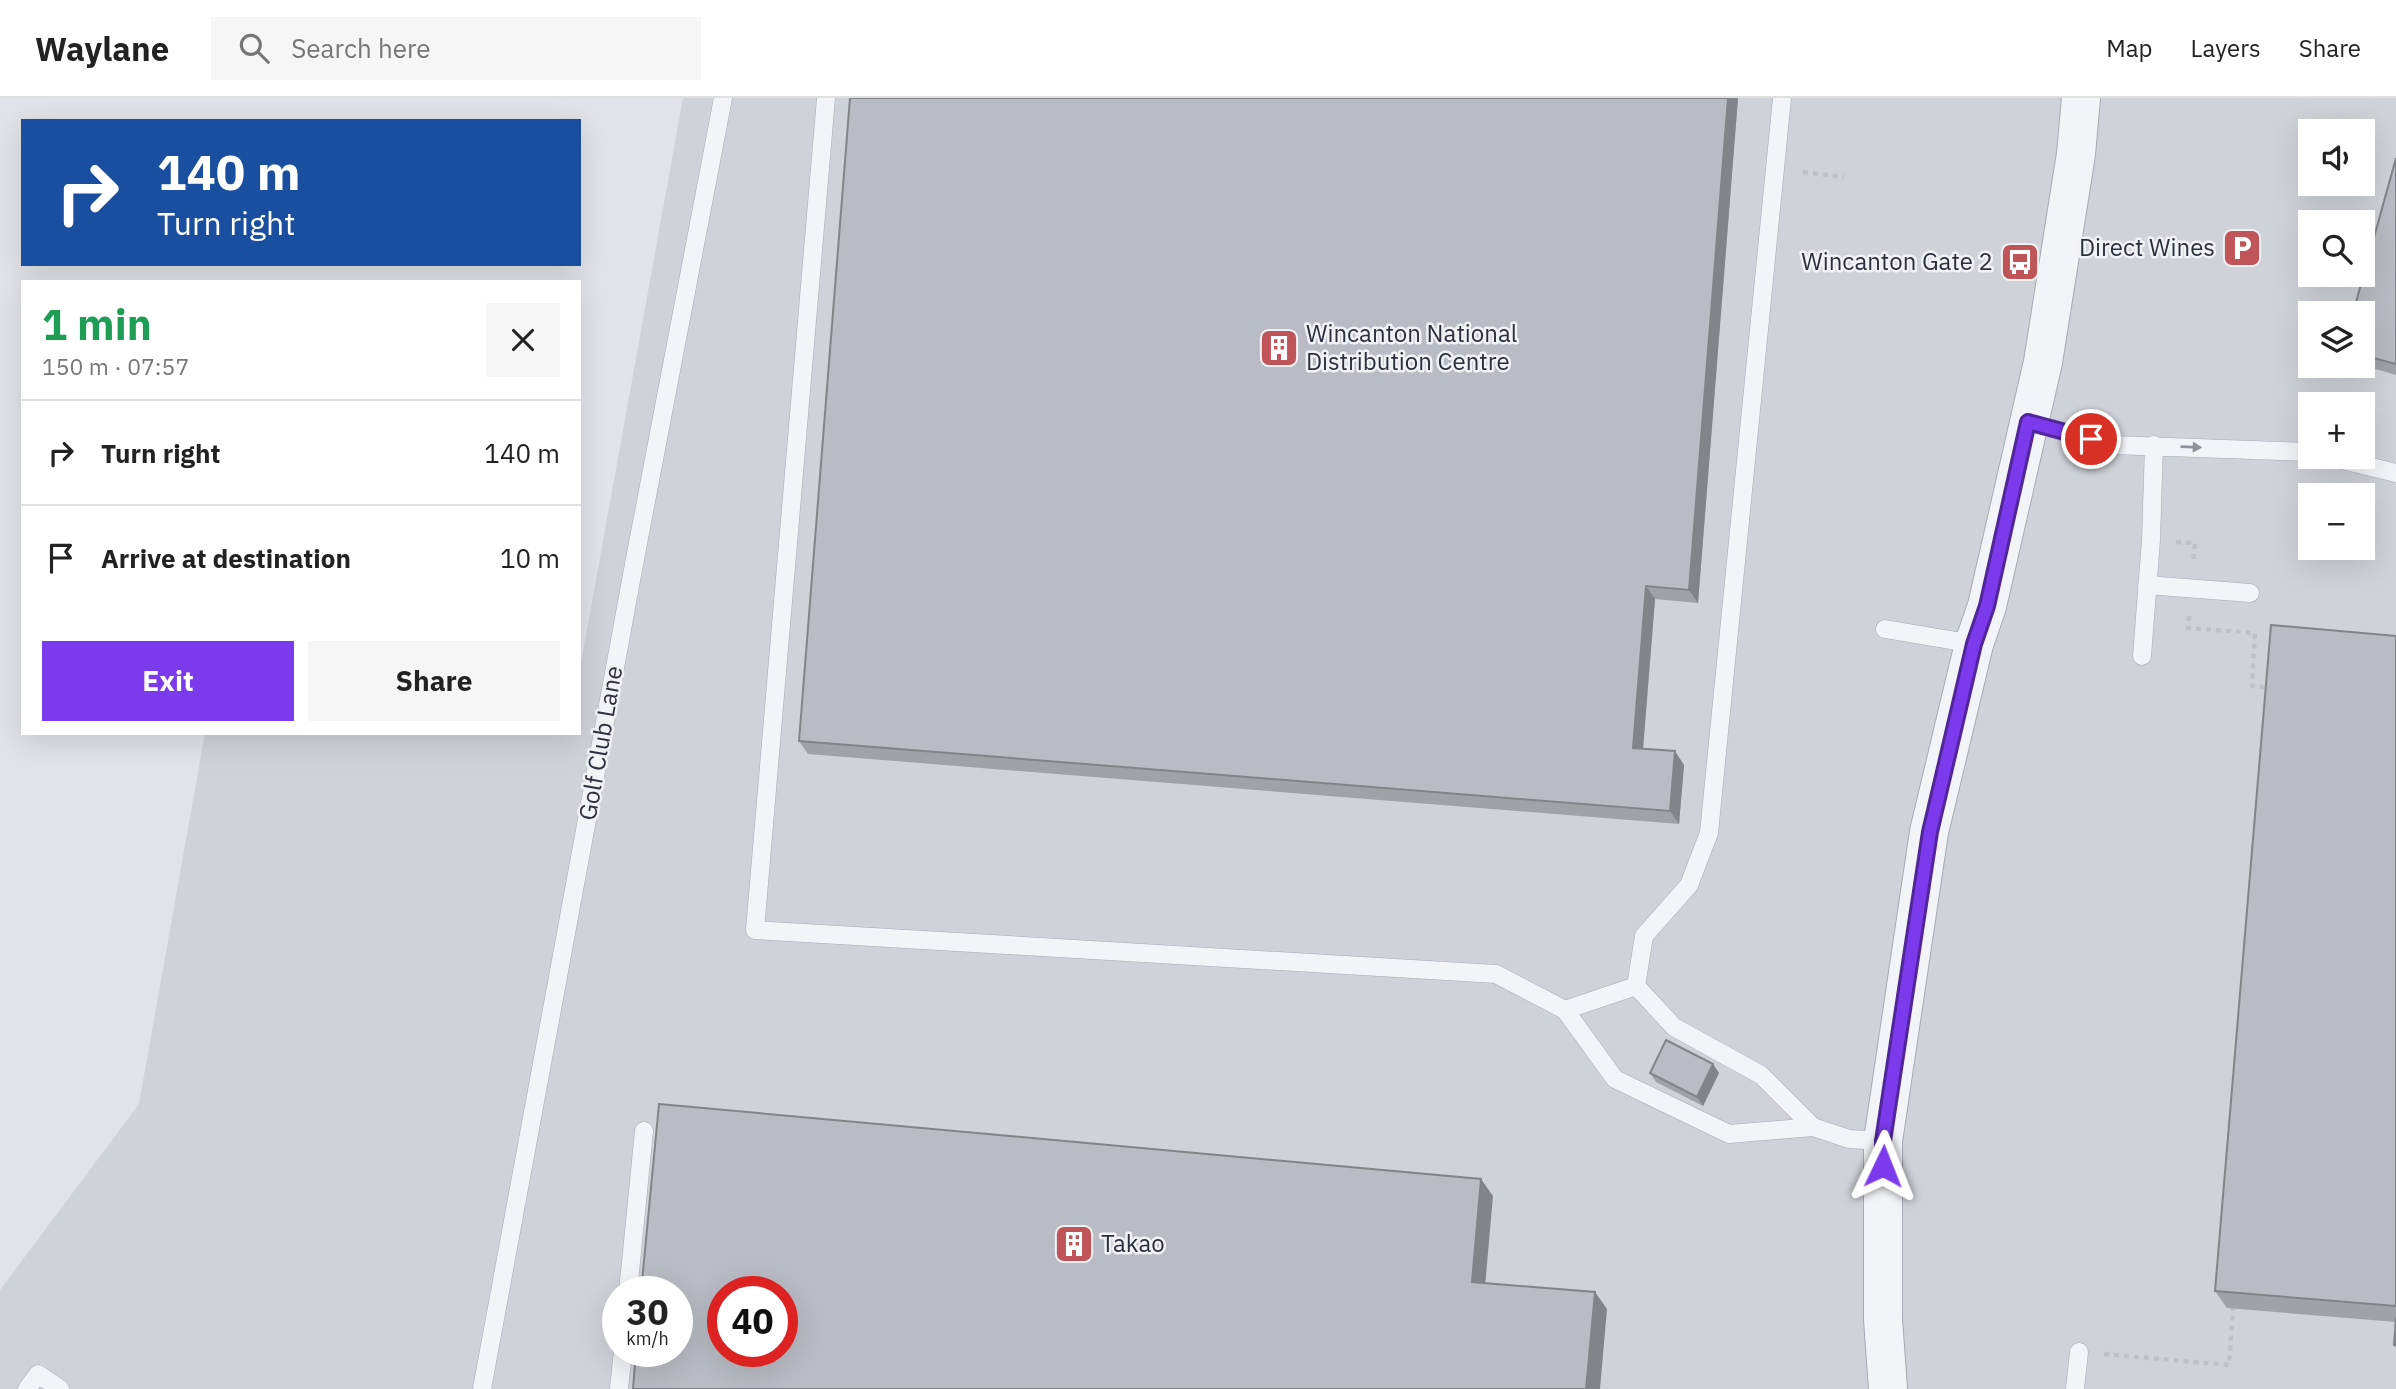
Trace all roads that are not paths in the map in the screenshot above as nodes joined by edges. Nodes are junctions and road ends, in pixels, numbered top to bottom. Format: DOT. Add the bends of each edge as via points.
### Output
graph roads {
  1 [pos="723,98"];
  2 [pos="826,98"];
  3 [pos="1782,98"];
  4 [pos="2081,98"];
  5 [pos="2028,422"];
  6 [pos="2154,445"];
  7 [pos="2298,451"];
  8 [pos="2375,468"];
  9 [pos="2396,473"];
  10 [pos="2147,585"];
  11 [pos="2250,593"];
  12 [pos="1885,629"];
  13 [pos="1974,644"];
  14 [pos="2142,656"];
  15 [pos="1636,986"];
  16 [pos="1565,1010"];
  17 [pos="1813,1127"];
  18 [pos="644,1131"];
  19 [pos="1883,1141"];
  20 [pos="630,1276"];
  21 [pos="2079,1352"];
  22 [pos="621,1367"];
  23 [pos="27,1389"];
  24 [pos="60,1389"];
  25 [pos="482,1389"];
  26 [pos="619,1389"];
  27 [pos="1888,1389"];
  28 [pos="2076,1389"];
  1 -- 25 [label="lane, Golf Club Lane"];
  2 -- 16 [label="lane" via="755,930 1496,974"];
  3 -- 15 [label="lane" via="1709,833 1689,885 1644,936"];
  4 -- 5 [label="street" via="2043,362"];
  5 -- 6 [label="lane" via="2112,445"];
  5 -- 13 [label="street" via="1987,606"];
  6 -- 7 [label="lane, one-way"];
  6 -- 10 [label="lane"];
  8 -- 9 [label="lane"];
  10 -- 11 [label="lane"];
  10 -- 14 [label="lane"];
  12 -- 13 [label="lane"];
  13 -- 19 [label="street" via="1930,832"];
  15 -- 16 [label="lane"];
  15 -- 17 [label="lane" via="1674,1027 1761,1075"];
  16 -- 17 [label="lane" via="1615,1079 1729,1134"];
  17 -- 19 [label="lane" via="1849,1139"];
  18 -- 20 [label="lane"];
  19 -- 27 [label="street" via="1883,1319"];
  21 -- 28 [label="lane"];
  22 -- 26 [label="lane"];
  23 -- 24 [label="lane" via="38,1374"];
}
